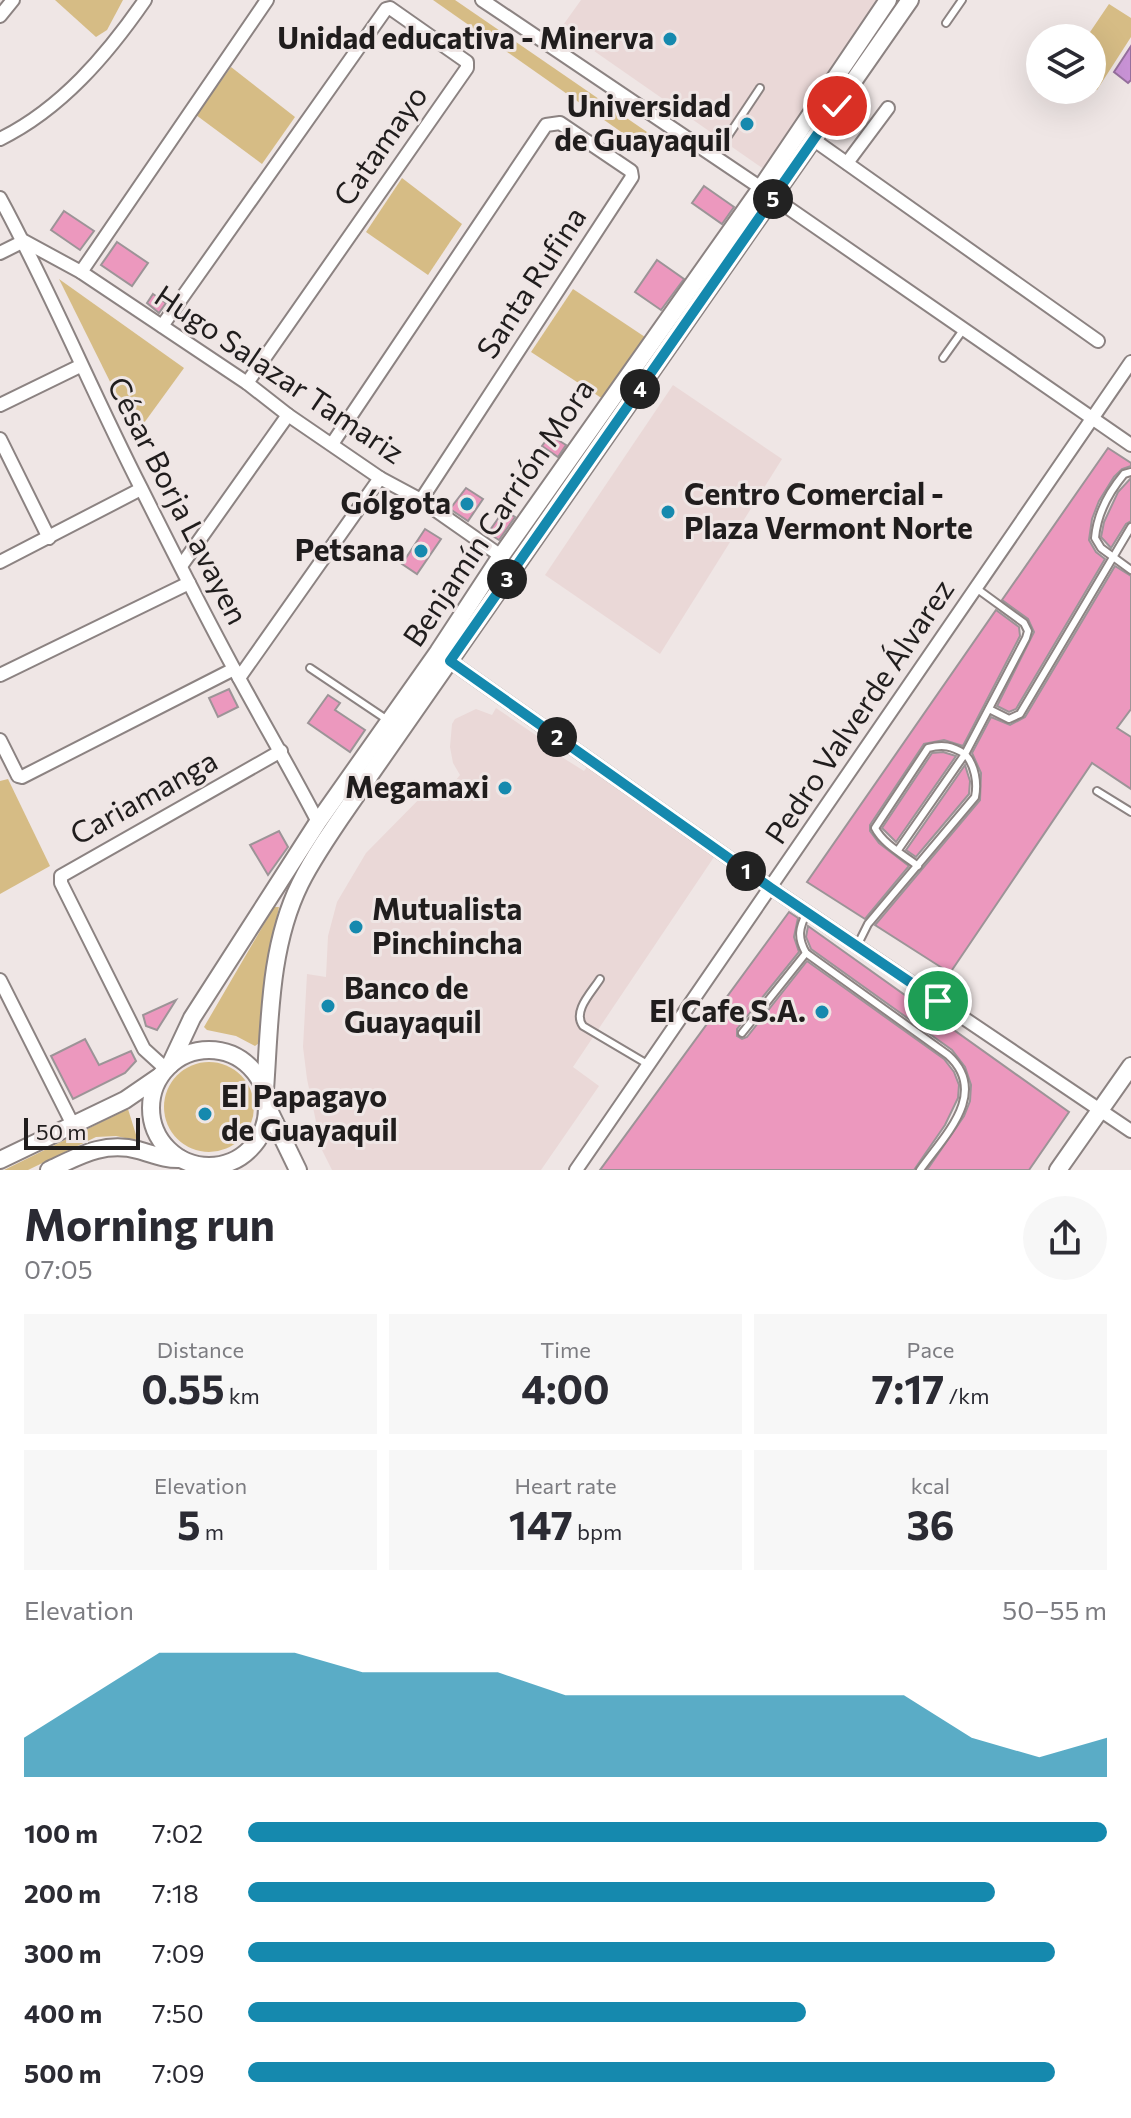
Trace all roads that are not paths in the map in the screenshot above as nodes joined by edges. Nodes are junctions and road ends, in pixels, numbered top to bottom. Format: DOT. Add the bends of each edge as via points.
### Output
graph roads {
  1 [pos="13,0"];
  2 [pos="145,0"];
  3 [pos="267,0"];
  4 [pos="482,0"];
  5 [pos="888,0"];
  6 [pos="910,0"];
  7 [pos="962,0"];
  8 [pos="0,16"];
  9 [pos="946,23"];
  10 [pos="760,88"];
  11 [pos="888,108"];
  12 [pos="0,139"];
  13 [pos="814,140"];
  14 [pos="714,157"];
  15 [pos="847,163"];
  16 [pos="767,193"];
  17 [pos="0,198"];
  18 [pos="24,241"];
  19 [pos="0,253"];
  20 [pos="81,272"];
  21 [pos="162,326"];
  22 [pos="963,330"];
  23 [pos="1098,341"];
  24 [pos="943,358"];
  25 [pos="1131,362"];
  26 [pos="80,366"];
  27 [pos="247,383"];
  28 [pos="0,405"];
  29 [pos="288,415"];
  30 [pos="1091,419"];
  31 [pos="0,439"];
  32 [pos="332,444"];
  33 [pos="1131,445"];
  34 [pos="1131,472"];
  35 [pos="380,478"];
  36 [pos="141,489"];
  37 [pos="421,500"];
  38 [pos="1131,527"];
  39 [pos="49,538"];
  40 [pos="501,556"];
  41 [pos="1113,556"];
  42 [pos="0,562"];
  43 [pos="181,566"];
  44 [pos="1131,570"];
  45 [pos="189,583"];
  46 [pos="976,588"];
  47 [pos="450,661"];
  48 [pos="310,668"];
  49 [pos="236,674"];
  50 [pos="0,675"];
  51 [pos="989,709"];
  52 [pos="389,721"];
  53 [pos="0,740"];
  54 [pos="281,751"];
  55 [pos="965,754"];
  56 [pos="1097,791"];
  57 [pos="1131,812"];
  58 [pos="318,822"];
  59 [pos="898,850"];
  60 [pos="918,866"];
  61 [pos="771,888"];
  62 [pos="807,912"];
  63 [pos="857,946"];
  64 [pos="806,953"];
  65 [pos="600,979"];
  66 [pos="0,980"];
  67 [pos="742,1033"];
  68 [pos="649,1065"];
  69 [pos="1131,1066"];
  70 [pos="166,1070"];
  71 [pos="265,1090"];
  72 [pos="268,1108"];
  73 [pos="1100,1110"];
  74 [pos="73,1125"];
  75 [pos="1131,1131"];
  76 [pos="0,1160"];
  77 [pos="190,1164"];
  78 [pos="49,1170"];
  79 [pos="298,1170"];
  80 [pos="576,1170"];
  81 [pos="920,1170"];
  82 [pos="1058,1170"];
  1 -- 8 [label="street"];
  2 -- 12 [label="street" via="94,68 23,127"];
  3 -- 20 [label="street"];
  4 -- 14 [label="street"];
  5 -- 16 [label="main road, Benjamín Carrión Mora"];
  6 -- 13 [label="main road, Benjamín Carrión Mora"];
  7 -- 9 [label="lane"];
  10 -- 14 [label="lane"];
  11 -- 15 [label="street"];
  13 -- 15 [label="street"];
  13 -- 16 [label="main road, Benjamín Carrión Mora"];
  14 -- 16 [label="street"];
  15 -- 23 [label="street"];
  16 -- 22 [label="street"];
  16 -- 40 [label="main road, Benjamín Carrión Mora"];
  16 -- 47 [label="main road, Benjamín Carrión Mora"];
  17 -- 18 [label="street, César Borja Lavayen"];
  18 -- 19 [label="street"];
  18 -- 20 [label="street, Hugo Salazar Tamariz"];
  18 -- 26 [label="street, César Borja Lavayen"];
  20 -- 21 [label="street, Hugo Salazar Tamariz"];
  21 -- 27 [label="street, Hugo Salazar Tamariz"];
  21 -- 27 [label="street, Catamayo" via="390,8 467,62 467,68"];
  22 -- 24 [label="lane"];
  22 -- 30 [label="street"];
  25 -- 30 [label="street, Pedro Valverde Álvarez"];
  26 -- 28 [label="street"];
  26 -- 36 [label="street, César Borja Lavayen"];
  27 -- 29 [label="street, Hugo Salazar Tamariz"];
  29 -- 32 [label="street, Hugo Salazar Tamariz"];
  29 -- 43 [label="street"];
  30 -- 33 [label="street"];
  30 -- 46 [label="street, Pedro Valverde Álvarez"];
  31 -- 39 [label="street"];
  32 -- 35 [label="street, Hugo Salazar Tamariz"];
  32 -- 37 [label="street, Santa Rufina" via="546,125 560,123 631,171 632,177"];
  34 -- 41 [label="lane" via="1120,478 1096,529 1101,548"];
  35 -- 37 [label="street, Hugo Salazar Tamariz"];
  35 -- 49 [label="street"];
  36 -- 39 [label="street"];
  36 -- 43 [label="street, César Borja Lavayen"];
  37 -- 40 [label="street, Hugo Salazar Tamariz"];
  38 -- 41 [label="lane"];
  39 -- 42 [label="street"];
  40 -- 52 [label="main road, Benjamín Carrión Mora"];
  41 -- 44 [label="lane"];
  41 -- 51 [label="lane" via="1020,714 1009,719"];
  43 -- 45 [label="street, César Borja Lavayen"];
  45 -- 49 [label="street, César Borja Lavayen"];
  45 -- 50 [label="street"];
  46 -- 51 [label="lane" via="1028,631"];
  46 -- 61 [label="street, Pedro Valverde Álvarez"];
  47 -- 61 [label="street"];
  47 -- 71 [label="main road, Benjamín Carrión Mora" via="301,883 276,966"];
  48 -- 52 [label="lane"];
  49 -- 53 [label="street" via="22,777"];
  49 -- 54 [label="street, César Borja Lavayen"];
  51 -- 55 [label="lane"];
  52 -- 58 [label="main road, Benjamín Carrión Mora"];
  54 -- 58 [label="street, César Borja Lavayen"];
  54 -- 70 [label="street, Cariamanga" via="61,876 144,1049"];
  55 -- 59 [label="lane"];
  55 -- 59 [label="lane" via="950,746 928,748 875,828"];
  55 -- 60 [label="lane" via="976,781 975,797"];
  56 -- 57 [label="lane"];
  58 -- 70 [label="main road, Benjamín Carrión Mora" via="192,1018"];
  59 -- 60 [label="lane"];
  60 -- 63 [label="lane" via="868,924"];
  61 -- 62 [label="street"];
  61 -- 68 [label="street, Pedro Valverde Álvarez"];
  62 -- 63 [label="street"];
  62 -- 64 [label="lane" via="799,929"];
  63 -- 73 [label="street"];
  64 -- 67 [label="lane"];
  64 -- 81 [label="lane" via="959,1065 967,1092 960,1112"];
  65 -- 68 [label="lane" via="579,1020"];
  66 -- 74 [label="street"];
  68 -- 80 [label="street, Pedro Valverde Álvarez"];
  69 -- 73 [label="main road"];
  70 -- 71 [label="main road" via="186,1055 224,1052 256,1073"];
  70 -- 74 [label="main road" via="125,1100"];
  70 -- 77 [label="main road" via="154,1090 153,1122 169,1149"];
  71 -- 72 [label="main road"];
  72 -- 77 [label="main road" via="257,1142 244,1155 210,1166"];
  72 -- 79 [label="main road"];
  73 -- 75 [label="street"];
  73 -- 82 [label="main road"];
  74 -- 76 [label="main road"];
  77 -- 78 [label="main road" via="108,1147"];
}
